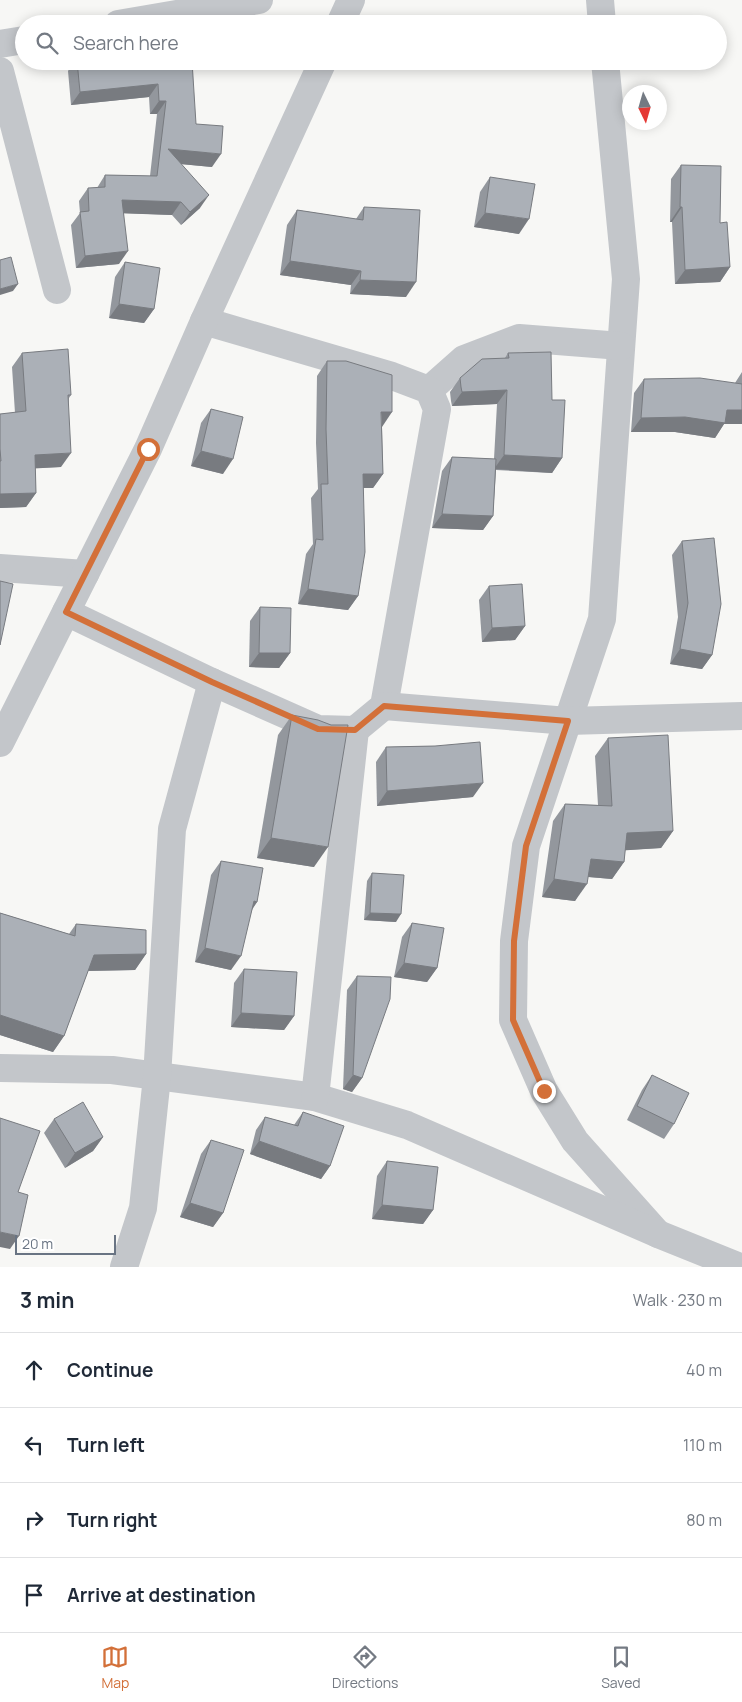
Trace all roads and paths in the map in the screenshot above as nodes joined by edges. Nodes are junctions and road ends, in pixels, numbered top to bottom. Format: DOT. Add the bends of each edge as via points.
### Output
graph roads {
  1 [pos="259,0"];
  2 [pos="351,0"];
  3 [pos="600,0"];
  4 [pos="171,15"];
  5 [pos="344,15"];
  6 [pos="601,15"];
  7 [pos="15,42"];
  8 [pos="0,44"];
  9 [pos="319,70"];
  10 [pos="606,70"];
  11 [pos="0,71"];
  12 [pos="57,290"];
  13 [pos="204,320"];
  14 [pos="621,346"];
  15 [pos="429,390"];
  16 [pos="0,568"];
  17 [pos="85,574"];
  18 [pos="66,612"];
  19 [pos="212,682"];
  20 [pos="384,706"];
  21 [pos="742,716"];
  22 [pos="568,721"];
  23 [pos="355,730"];
  24 [pos="0,743"];
  25 [pos="0,1068"];
  26 [pos="157,1076"];
  27 [pos="315,1097"];
  28 [pos="658,1234"];
  29 [pos="124,1267"];
  30 [pos="740,1267"];
  1 -- 4 [label="street"];
  2 -- 5 [label="street"];
  3 -- 6 [label="street"];
  7 -- 8 [label="street"];
  9 -- 13 [label="street"];
  10 -- 14 [label="street" via="626,279"];
  11 -- 12 [label="street"];
  13 -- 15 [label="street"];
  13 -- 17 [label="street" via="148,449"];
  14 -- 15 [label="street" via="519,338 464,359"];
  14 -- 22 [label="street" via="602,619"];
  15 -- 20 [label="street" via="437,409"];
  16 -- 17 [label="street"];
  17 -- 18 [label="street"];
  18 -- 19 [label="street"];
  18 -- 24 [label="street"];
  19 -- 23 [label="street" via="318,729"];
  19 -- 26 [label="street" via="172,829"];
  20 -- 22 [label="street"];
  20 -- 23 [label="street"];
  21 -- 22 [label="street"];
  22 -- 28 [label="street" via="526,846 514,941 513,1020 544,1091 575,1141"];
  23 -- 27 [label="street"];
  25 -- 26 [label="street" via="112,1070"];
  26 -- 27 [label="street"];
  26 -- 29 [label="street" via="143,1208"];
  27 -- 28 [label="street" via="407,1125"];
  28 -- 30 [label="street"];
}
